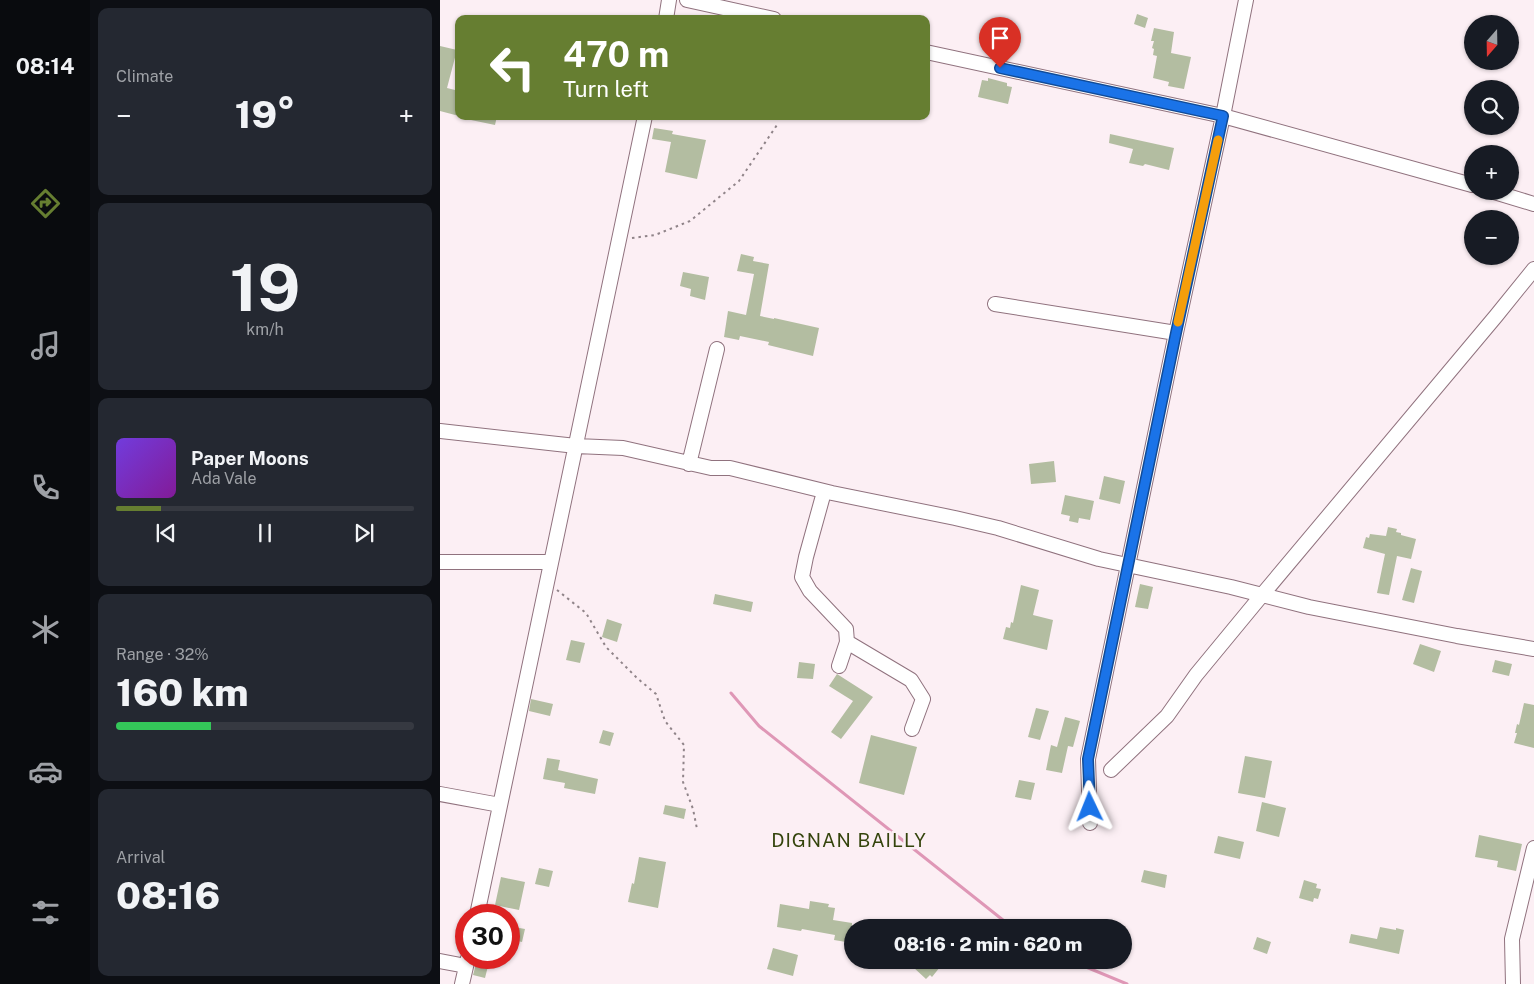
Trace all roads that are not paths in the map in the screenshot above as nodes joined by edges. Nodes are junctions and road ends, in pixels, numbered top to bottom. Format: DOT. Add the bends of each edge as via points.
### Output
graph roads {
  1 [pos="670,0"];
  2 [pos="687,0"];
  3 [pos="1246,0"];
  4 [pos="667,15"];
  5 [pos="756,15"];
  6 [pos="930,53"];
  7 [pos="1223,116"];
  8 [pos="644,120"];
  9 [pos="1464,183"];
  10 [pos="1519,199"];
  11 [pos="1534,204"];
  12 [pos="1534,268"];
  13 [pos="995,304"];
  14 [pos="1176,333"];
  15 [pos="717,349"];
  16 [pos="440,431"];
  17 [pos="576,446"];
  18 [pos="689,464"];
  19 [pos="824,492"];
  20 [pos="440,562"];
  21 [pos="551,562"];
  22 [pos="1128,565"];
  23 [pos="1262,595"];
  24 [pos="847,642"];
  25 [pos="1534,649"];
  26 [pos="839,666"];
  27 [pos="912,730"];
  28 [pos="1110,770"];
  29 [pos="440,794"];
  30 [pos="500,805"];
  31 [pos="1090,823"];
  32 [pos="1534,848"];
  33 [pos="479,904"];
  34 [pos="440,961"];
  35 [pos="455,962"];
  36 [pos="465,969"];
  37 [pos="462,984"];
  38 [pos="1513,984"];
  1 -- 4 [label="street"];
  2 -- 5 [label="street"];
  3 -- 7 [label="street"];
  6 -- 7 [label="street"];
  7 -- 9 [label="street"];
  7 -- 14 [label="street"];
  8 -- 17 [label="street"];
  10 -- 11 [label="street"];
  12 -- 23 [label="street"];
  13 -- 14 [label="street"];
  14 -- 22 [label="street"];
  15 -- 18 [label="street"];
  16 -- 17 [label="street"];
  17 -- 18 [label="street" via="623,448"];
  17 -- 21 [label="street"];
  18 -- 19 [label="street" via="730,468"];
  19 -- 22 [label="street" via="998,528"];
  19 -- 24 [label="street" via="802,576 810,591 846,629"];
  20 -- 21 [label="street"];
  21 -- 30 [label="street"];
  22 -- 23 [label="street"];
  22 -- 31 [label="street" via="1088,759"];
  23 -- 25 [label="street" via="1309,607"];
  23 -- 28 [label="street" via="1196,675 1167,716"];
  24 -- 26 [label="street"];
  24 -- 27 [label="street" via="911,680 923,699"];
  29 -- 30 [label="street"];
  30 -- 33 [label="street"];
  32 -- 38 [label="street" via="1512,939"];
  34 -- 35 [label="street"];
  36 -- 37 [label="street"];
}
